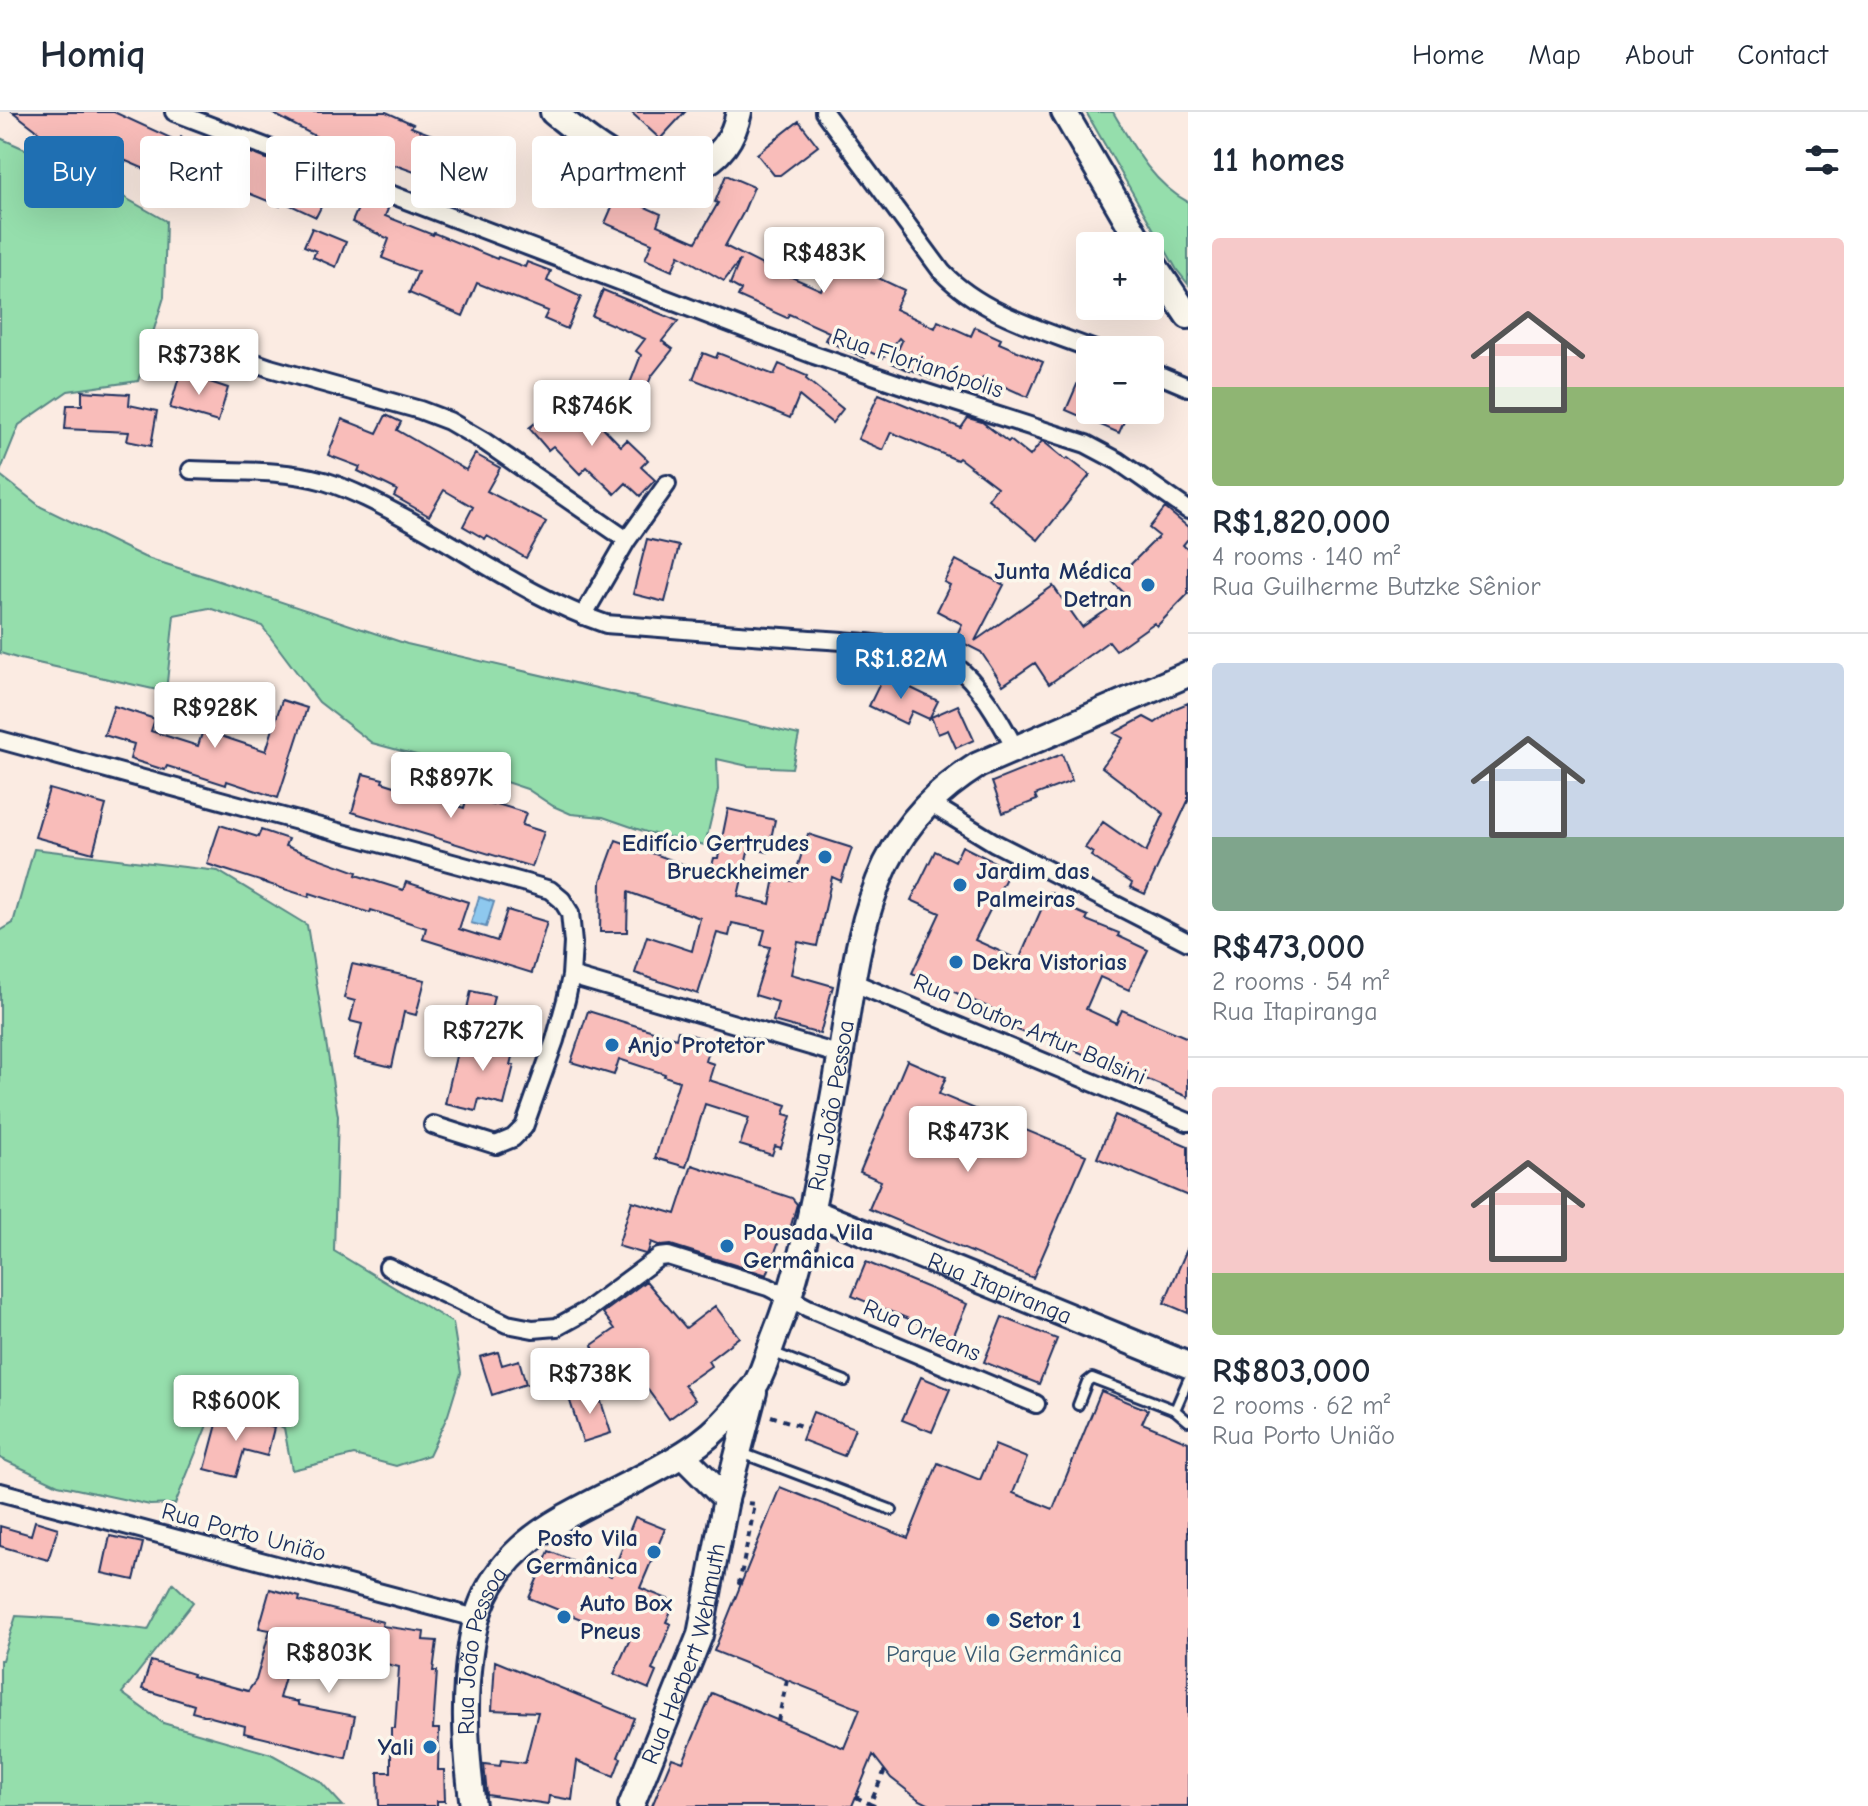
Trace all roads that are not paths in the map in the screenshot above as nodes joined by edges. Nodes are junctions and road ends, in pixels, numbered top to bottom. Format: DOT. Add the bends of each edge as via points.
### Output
graph roads {
  1 [pos="174,112"];
  2 [pos="553,112"];
  3 [pos="739,112"];
  4 [pos="824,112"];
  5 [pos="1064,112"];
  6 [pos="1134,232"];
  7 [pos="1164,281"];
  8 [pos="1188,316"];
  9 [pos="199,343"];
  10 [pos="1076,343"];
  11 [pos="1164,377"];
  12 [pos="1188,387"];
  13 [pos="191,470"];
  14 [pos="667,484"];
  15 [pos="1188,510"];
  16 [pos="627,540"];
  17 [pos="583,616"];
  18 [pos="1187,676"];
  19 [pos="0,740"];
  20 [pos="1015,748"];
  21 [pos="928,802"];
  22 [pos="1188,942"];
  23 [pos="571,976"];
  24 [pos="852,982"];
  25 [pos="841,1055"];
  26 [pos="1188,1122"];
  27 [pos="433,1125"];
  28 [pos="811,1211"];
  29 [pos="388,1267"];
  30 [pos="790,1299"];
  31 [pos="769,1351"];
  32 [pos="1188,1365"];
  33 [pos="1188,1380"];
  34 [pos="757,1381"];
  35 [pos="845,1381"];
  36 [pos="1036,1404"];
  37 [pos="1078,1405"];
  38 [pos="1175,1410"];
  39 [pos="1188,1421"];
  40 [pos="738,1452"];
  41 [pos="683,1456"];
  42 [pos="0,1492"];
  43 [pos="726,1499"];
  44 [pos="892,1510"];
  45 [pos="476,1618"];
  46 [pos="473,1806"];
  47 [pos="631,1806"];
  1 -- 15 [label="street, Rua Florianópolis" via="814,355 1086,444"];
  2 -- 3 [label="main road" via="597,147 659,174 708,163 725,146"];
  4 -- 10 [label="street" via="958,288 1013,318"];
  5 -- 6 [label="main road"];
  7 -- 8 [label="main road"];
  9 -- 16 [label="street" via="449,421"];
  11 -- 12 [label="street"];
  13 -- 17 [label="street" via="290,474 326,481 383,506"];
  14 -- 16 [label="street"];
  16 -- 17 [label="street"];
  17 -- 20 [label="street" via="606,624 871,644 931,654 953,664 971,681"];
  18 -- 20 [label="main road, Rua João Pessoa"];
  19 -- 23 [label="street" via="550,890 570,913"];
  20 -- 21 [label="main road, Rua João Pessoa" via="953,780"];
  21 -- 22 [label="street" via="995,843"];
  21 -- 24 [label="main road, Rua João Pessoa" via="887,863 875,891"];
  23 -- 25 [label="street"];
  23 -- 27 [label="street" via="524,1127 496,1145"];
  24 -- 25 [label="main road, Rua João Pessoa"];
  24 -- 26 [label="street, Rua Doutor Artur Balsini"];
  25 -- 28 [label="main road, Rua João Pessoa"];
  28 -- 30 [label="main road, Rua João Pessoa"];
  28 -- 32 [label="main road, Rua Itapiranga"];
  29 -- 30 [label="street, Rua Orleans" via="507,1324 533,1329 557,1327 586,1311 659,1257 768,1287"];
  30 -- 31 [label="main road, Rua João Pessoa"];
  30 -- 36 [label="street, Rua Orleans"];
  31 -- 34 [label="main road, Rua João Pessoa"];
  31 -- 35 [label="lane"];
  33 -- 38 [label="lane"];
  34 -- 40 [label="main road, Rua Herbert Wehmuth"];
  34 -- 41 [label="main road, Rua João Pessoa" via="727,1420"];
  37 -- 38 [label="lane" via="1087,1382 1096,1378"];
  38 -- 39 [label="lane"];
  40 -- 43 [label="main road, Rua Herbert Wehmuth"];
  40 -- 44 [label="lane"];
  41 -- 43 [label="main road"];
  41 -- 45 [label="main road, Rua João Pessoa" via="523,1546 488,1588"];
  42 -- 45 [label="street, Rua Porto União"];
  43 -- 47 [label="main road, Rua Herbert Wehmuth" via="700,1635"];
  45 -- 46 [label="main road, Rua João Pessoa" via="465,1710"];
}
